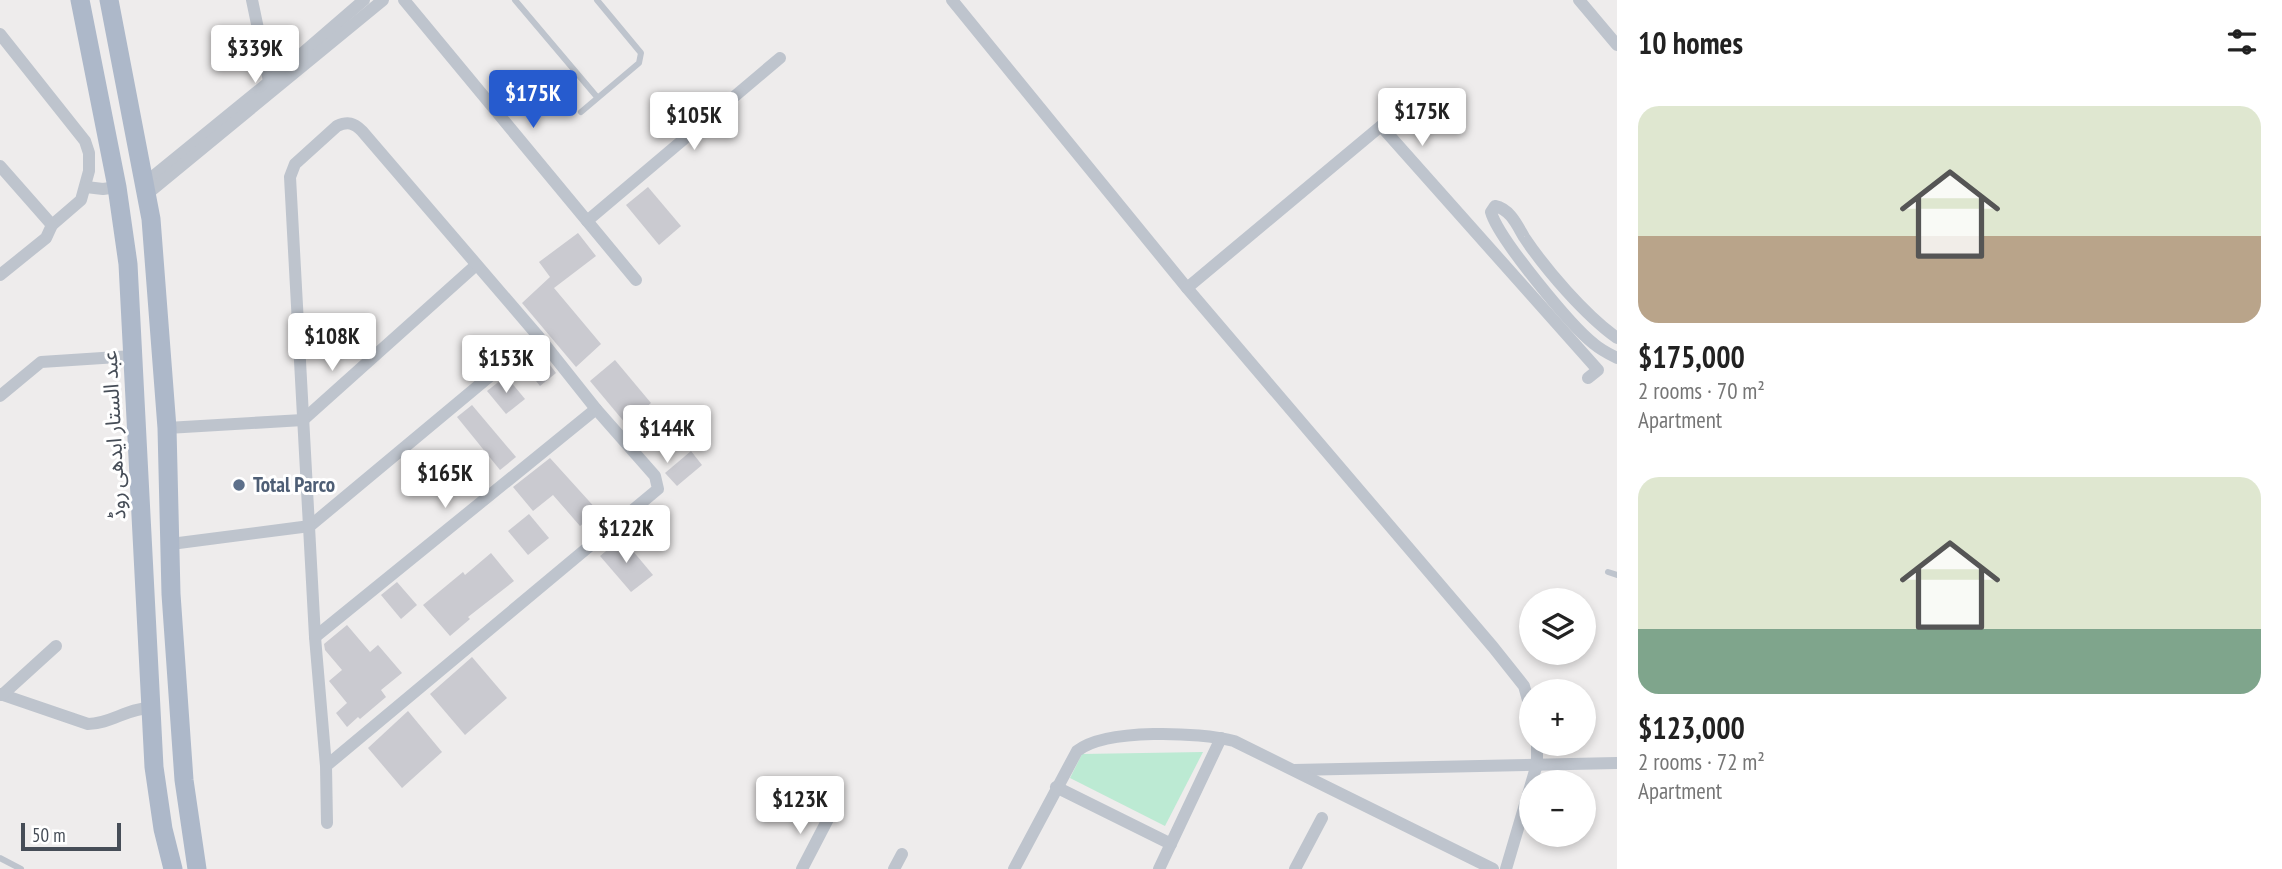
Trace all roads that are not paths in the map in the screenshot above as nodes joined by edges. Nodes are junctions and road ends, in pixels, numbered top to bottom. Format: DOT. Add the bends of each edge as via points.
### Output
graph roads {
  1 [pos="80,0"];
  2 [pos="109,0"];
  3 [pos="252,0"];
  4 [pos="364,0"];
  5 [pos="383,0"];
  6 [pos="404,0"];
  7 [pos="514,0"];
  8 [pos="597,0"];
  9 [pos="951,0"];
  10 [pos="1579,0"];
  11 [pos="0,34"];
  12 [pos="1617,45"];
  13 [pos="780,58"];
  14 [pos="270,87"];
  15 [pos="597,97"];
  16 [pos="581,112"];
  17 [pos="0,166"];
  18 [pos="86,187"];
  19 [pos="117,187"];
  20 [pos="146,189"];
  21 [pos="587,221"];
  22 [pos="52,225"];
  23 [pos="475,266"];
  24 [pos="0,275"];
  25 [pos="636,281"];
  26 [pos="1187,288"];
  27 [pos="1615,334"];
  28 [pos="538,336"];
  29 [pos="133,356"];
  30 [pos="1617,358"];
  31 [pos="1588,378"];
  32 [pos="0,396"];
  33 [pos="596,409"];
  34 [pos="303,420"];
  35 [pos="167,428"];
  36 [pos="310,526"];
  37 [pos="170,544"];
  38 [pos="1608,572"];
  39 [pos="1617,575"];
  40 [pos="315,637"];
  41 [pos="56,646"];
  42 [pos="1519,680"];
  43 [pos="1,694"];
  44 [pos="150,708"];
  45 [pos="1221,738"];
  46 [pos="1537,756"];
  47 [pos="1617,763"];
  48 [pos="1537,764"];
  49 [pos="326,766"];
  50 [pos="1290,770"];
  51 [pos="1056,787"];
  52 [pos="1322,818"];
  53 [pos="828,819"];
  54 [pos="327,824"];
  55 [pos="1171,844"];
  56 [pos="902,854"];
  57 [pos="0,858"];
  58 [pos="21,869"];
  59 [pos="173,869"];
  60 [pos="197,869"];
  61 [pos="802,869"];
  62 [pos="894,869"];
  63 [pos="1014,869"];
  64 [pos="1159,869"];
  65 [pos="1295,869"];
  66 [pos="1493,869"];
  67 [pos="1506,869"];
  1 -- 19 [label="main road, عبد الستار ایدھی روڈ"];
  2 -- 20 [label="main road"];
  3 -- 14 [label="street"];
  4 -- 14 [label="street"];
  5 -- 14 [label="street"];
  6 -- 21 [label="street"];
  7 -- 15 [label="lane"];
  8 -- 15 [label="lane" via="642,57"];
  9 -- 26 [label="street"];
  10 -- 12 [label="street"];
  11 -- 18 [label="street" via="85,141 89,153"];
  13 -- 21 [label="street"];
  14 -- 20 [label="street"];
  15 -- 16 [label="lane"];
  17 -- 22 [label="street"];
  18 -- 19 [label="street"];
  18 -- 22 [label="street" via="81,200"];
  19 -- 29 [label="main road, عبد الستار ایدھی روڈ" via="128,264"];
  20 -- 35 [label="main road"];
  21 -- 25 [label="street"];
  22 -- 24 [label="street" via="46,238"];
  23 -- 28 [label="street"];
  23 -- 34 [label="street"];
  23 -- 34 [label="street" via="362,131 351,123 337,126 295,164 290,177"];
  26 -- 31 [label="street" via="1381,127 1598,370"];
  26 -- 42 [label="street"];
  27 -- 30 [label="street" via="1576,299 1508,213 1495,206 1491,212 1501,235 1574,326 1595,346"];
  28 -- 33 [label="street"];
  28 -- 36 [label="street"];
  29 -- 32 [label="street" via="41,362"];
  29 -- 44 [label="main road, عبد الستار ایدھی روڈ"];
  33 -- 40 [label="street"];
  33 -- 49 [label="street" via="654,476 658,489"];
  34 -- 35 [label="street"];
  34 -- 36 [label="street"];
  35 -- 37 [label="main road"];
  36 -- 37 [label="street"];
  36 -- 40 [label="street"];
  37 -- 60 [label="main road" via="184,779"];
  38 -- 39 [label="lane"];
  40 -- 49 [label="street"];
  41 -- 43 [label="street"];
  43 -- 44 [label="street" via="88,724"];
  44 -- 59 [label="main road, عبد الستار ایدھی روڈ" via="154,767"];
  45 -- 50 [label="street"];
  45 -- 51 [label="street" via="1162,734 1087,743 1077,751"];
  45 -- 55 [label="street"];
  46 -- 48 [label="street"];
  47 -- 48 [label="street"];
  48 -- 50 [label="street"];
  48 -- 67 [label="street"];
  49 -- 54 [label="street"];
  50 -- 66 [label="street"];
  51 -- 55 [label="street"];
  51 -- 63 [label="street"];
  52 -- 65 [label="street"];
  53 -- 61 [label="street"];
  55 -- 64 [label="street"];
  56 -- 62 [label="street"];
  57 -- 58 [label="lane"];
}
